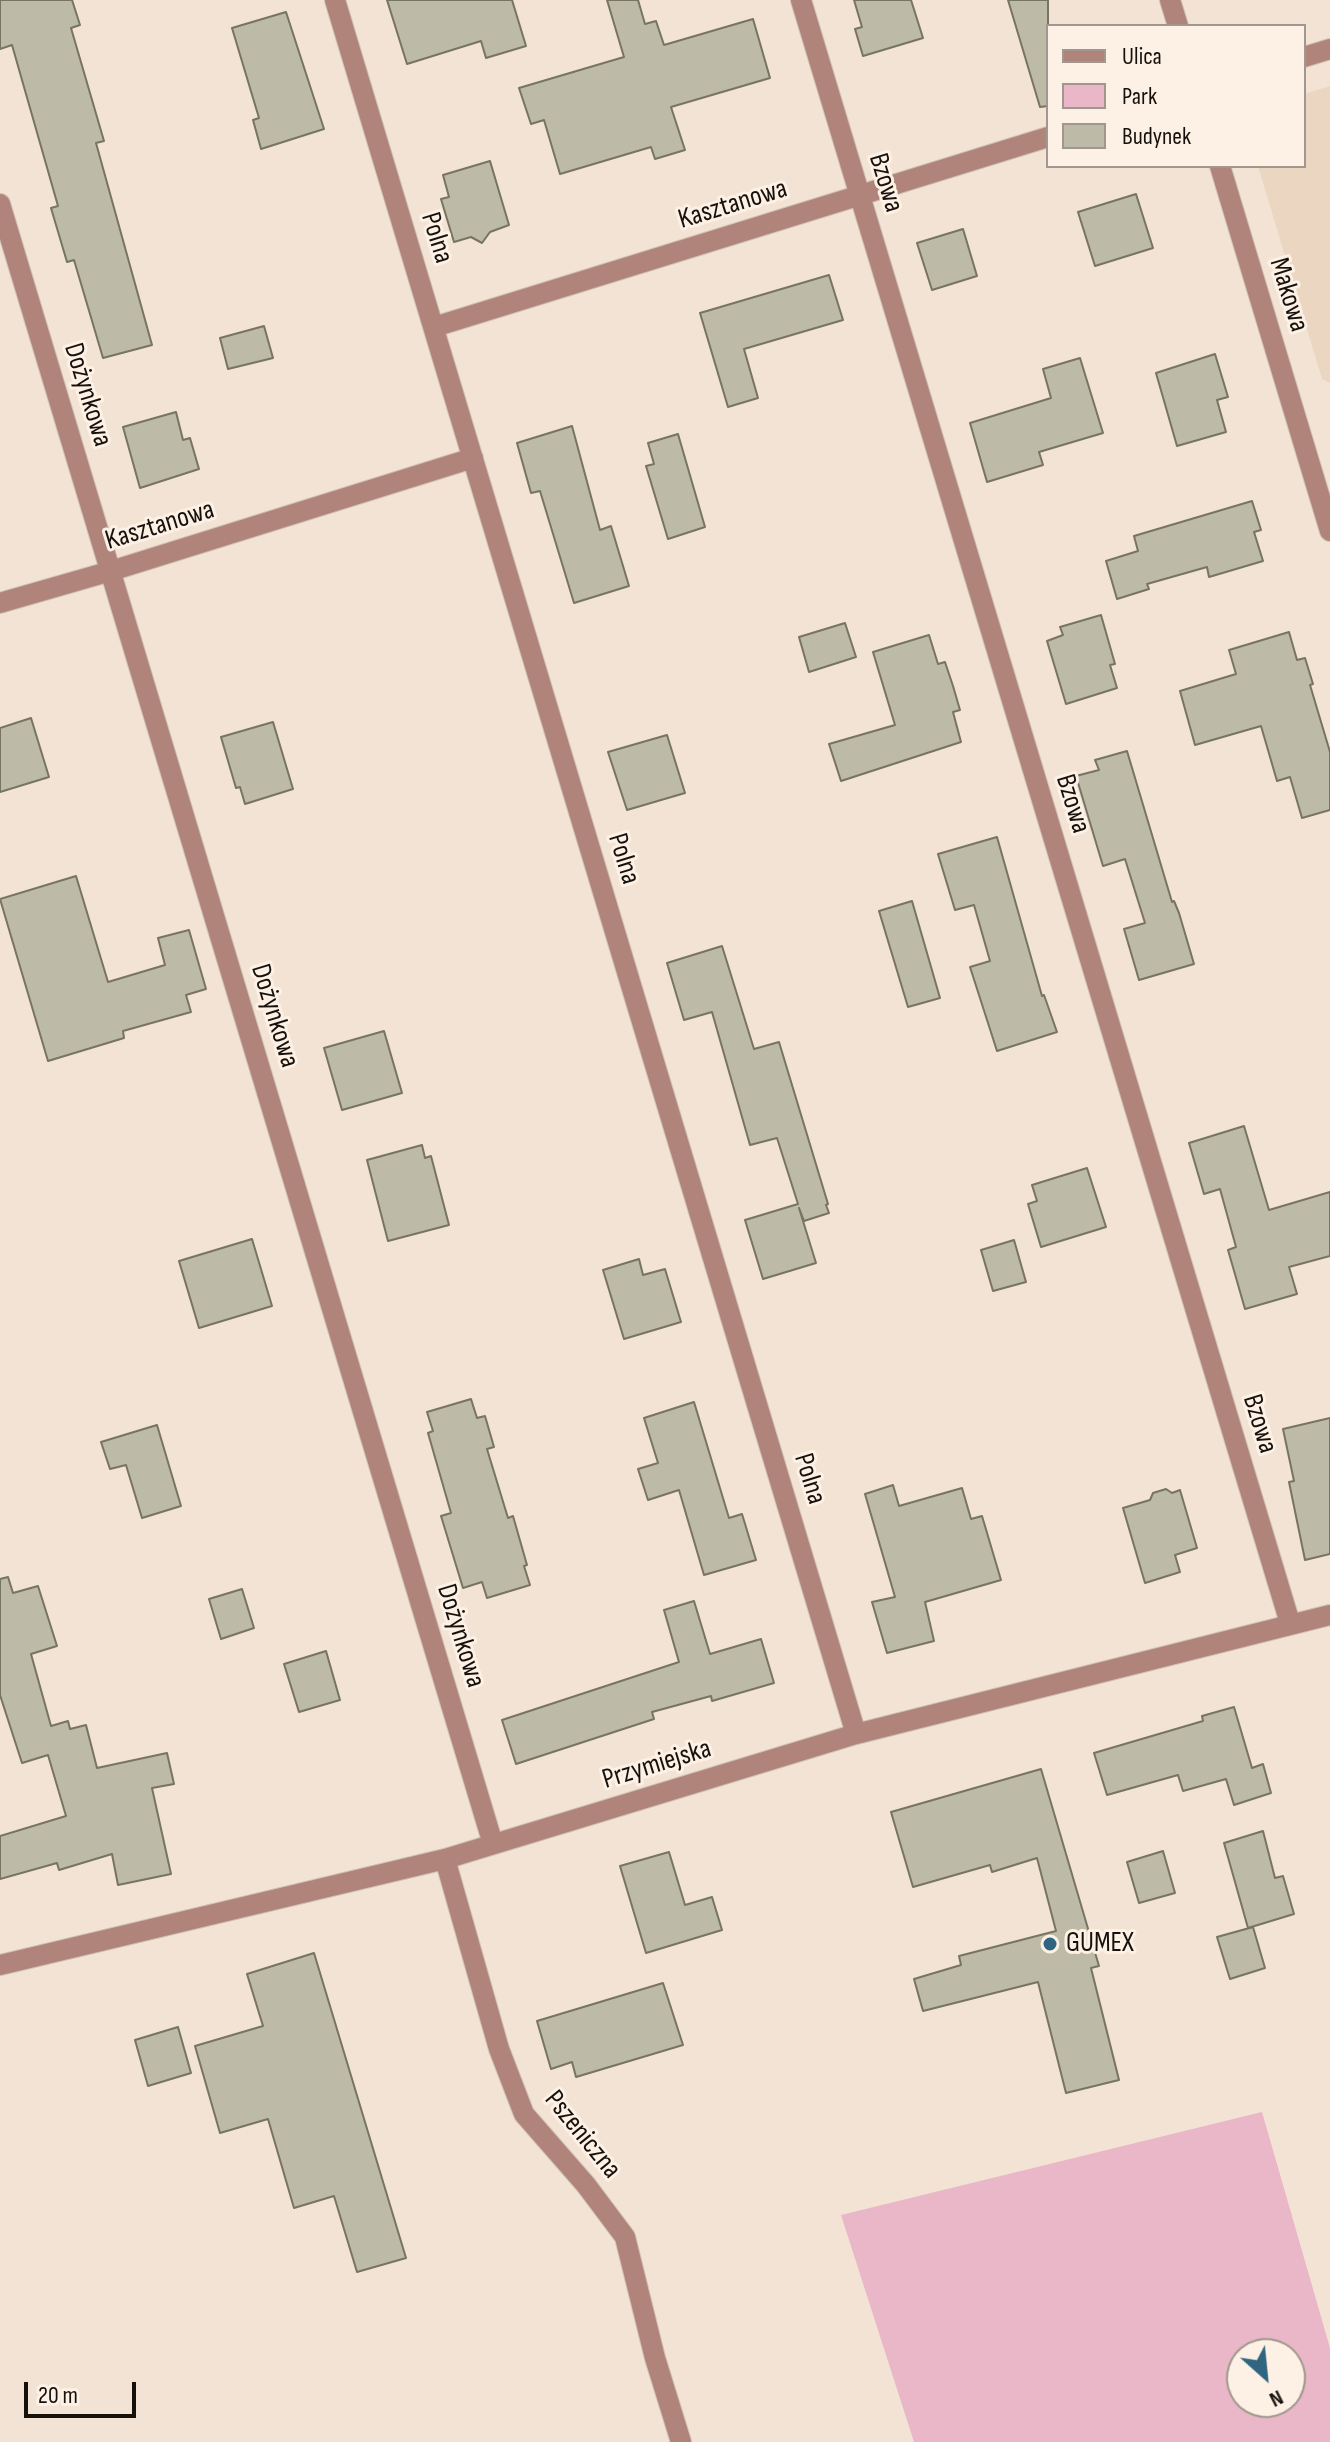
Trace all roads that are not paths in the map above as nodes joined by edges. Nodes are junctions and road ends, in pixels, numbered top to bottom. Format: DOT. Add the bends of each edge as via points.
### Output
graph roads {
  1 [pos="335,0"];
  2 [pos="801,0"];
  3 [pos="1170,0"];
  4 [pos="1177,24"];
  5 [pos="1330,49"];
  6 [pos="1306,56"];
  7 [pos="1046,138"];
  8 [pos="1221,168"];
  9 [pos="860,195"];
  10 [pos="0,204"];
  11 [pos="434,327"];
  12 [pos="473,458"];
  13 [pos="1330,531"];
  14 [pos="111,571"];
  15 [pos="0,603"];
  16 [pos="1330,1615"];
  17 [pos="1290,1623"];
  18 [pos="856,1734"];
  19 [pos="493,1844"];
  20 [pos="445,1859"];
  21 [pos="0,1965"];
  22 [pos="681,2442"];
  1 -- 11 [label="street, Polna"];
  2 -- 9 [label="street, Bzowa"];
  3 -- 4 [label="street"];
  5 -- 6 [label="street"];
  7 -- 9 [label="street, Kasztanowa"];
  8 -- 13 [label="street, Makowa"];
  9 -- 11 [label="street, Kasztanowa"];
  9 -- 17 [label="street, Bzowa"];
  10 -- 14 [label="street, Dożynkowa"];
  11 -- 12 [label="street, Polna"];
  12 -- 14 [label="street, Kasztanowa"];
  12 -- 18 [label="street, Polna"];
  14 -- 15 [label="street, Kasztanowa"];
  14 -- 19 [label="street, Dożynkowa"];
  16 -- 17 [label="street, Przymiejska"];
  17 -- 18 [label="street, Przymiejska"];
  18 -- 19 [label="street, Przymiejska"];
  19 -- 20 [label="street, Przymiejska"];
  20 -- 21 [label="street, Przymiejska"];
  20 -- 22 [label="street, Pszeniczna" via="499,2049 524,2114 625,2237"];
}
